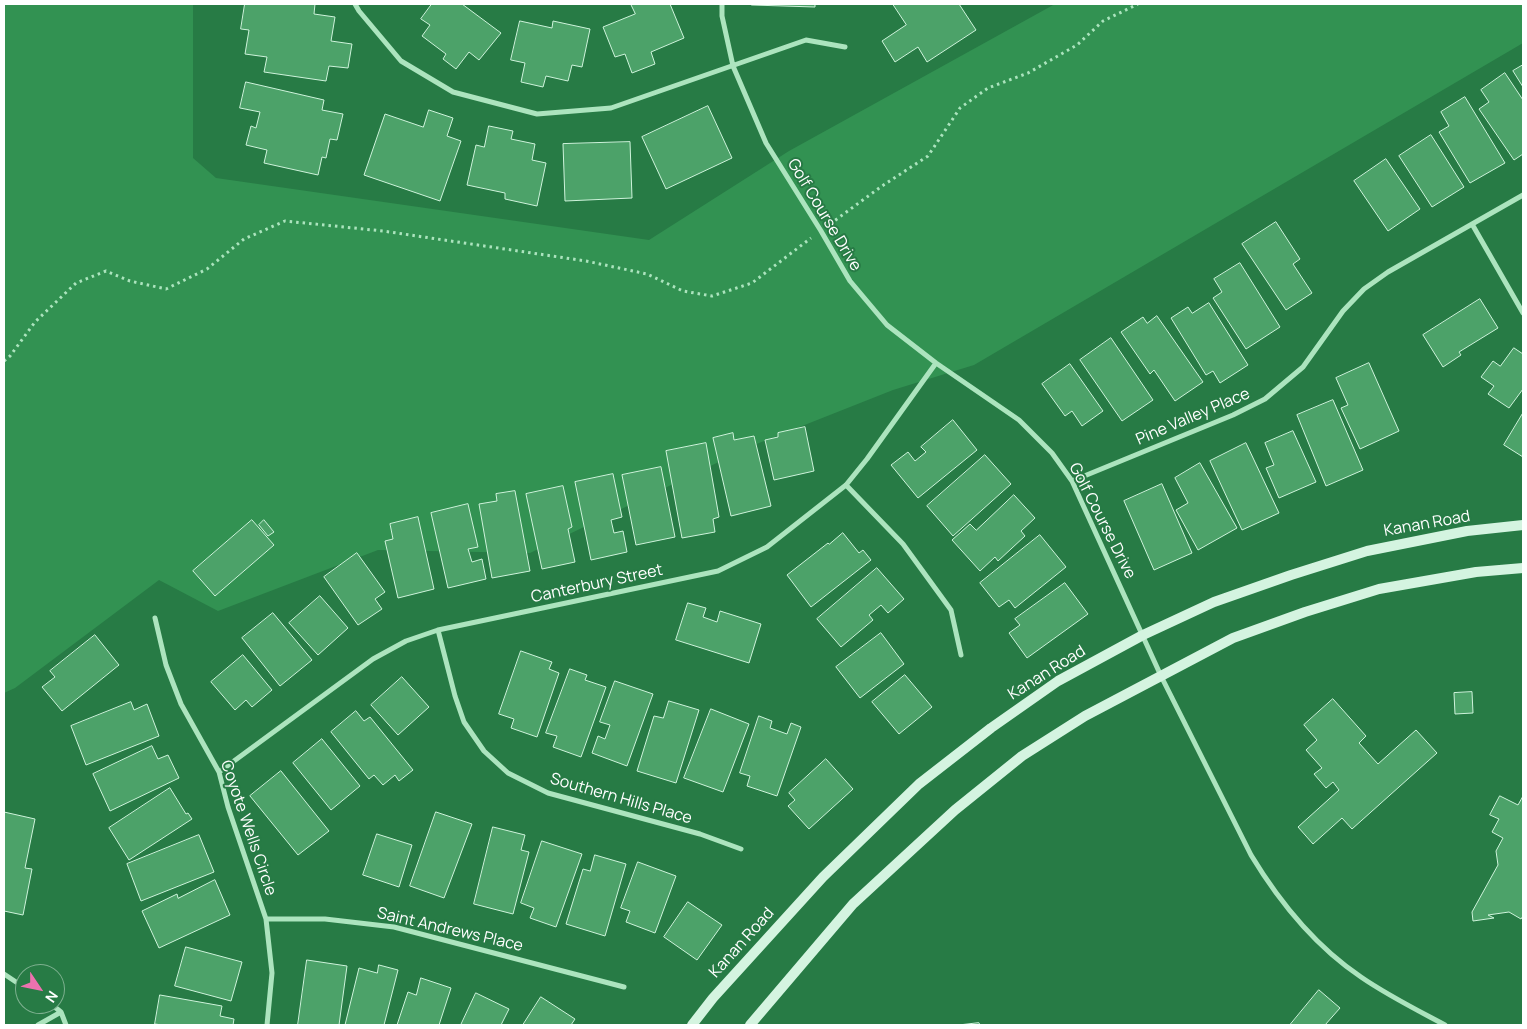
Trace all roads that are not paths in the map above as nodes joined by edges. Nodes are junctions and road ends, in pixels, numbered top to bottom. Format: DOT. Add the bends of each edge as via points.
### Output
graph roads {
  1 [pos="355,4"];
  2 [pos="722,4"];
  3 [pos="845,46"];
  4 [pos="733,66"];
  5 [pos="1523,195"];
  6 [pos="1472,224"];
  7 [pos="1523,313"];
  8 [pos="936,363"];
  9 [pos="1072,481"];
  10 [pos="846,485"];
  11 [pos="1523,525"];
  12 [pos="1523,568"];
  13 [pos="155,618"];
  14 [pos="438,630"];
  15 [pos="1143,635"];
  16 [pos="962,655"];
  17 [pos="1161,676"];
  18 [pos="219,772"];
  19 [pos="741,849"];
  20 [pos="266,919"];
  21 [pos="4,974"];
  22 [pos="15,981"];
  23 [pos="624,987"];
  24 [pos="57,1014"];
  25 [pos="38,1025"];
  26 [pos="267,1025"];
  27 [pos="692,1025"];
  28 [pos="750,1025"];
  29 [pos="1445,1025"];
  1 -- 4 [label="street" via="401,61 453,92 537,114 612,108"];
  2 -- 4 [label="street, Golf Course Drive"];
  3 -- 4 [label="street" via="806,40"];
  4 -- 8 [label="street, Golf Course Drive" via="766,143 850,282 887,325"];
  5 -- 6 [label="street, Pine Valley Place"];
  6 -- 7 [label="street"];
  6 -- 9 [label="street, Pine Valley Place" via="1364,289 1343,311 1303,367 1265,400"];
  8 -- 9 [label="street, Golf Course Drive" via="1019,420 1052,453"];
  8 -- 10 [label="street, Canterbury Street"];
  9 -- 15 [label="street, Golf Course Drive"];
  10 -- 14 [label="street, Canterbury Street" via="767,547 718,571"];
  10 -- 16 [label="street" via="903,544 951,610"];
  11 -- 15 [label="main road, Kanan Road" via="1467,531 1368,550 1214,602"];
  12 -- 17 [label="main road" via="1476,572 1379,589 1233,638"];
  13 -- 18 [label="street, Coyote Wells Circle" via="166,664 181,704"];
  14 -- 18 [label="street, Canterbury Street" via="406,641 373,659"];
  14 -- 19 [label="street, Southern Hills Place" via="454,696 464,722 484,751 508,773 548,793 700,834"];
  15 -- 17 [label="street, Golf Course Drive"];
  15 -- 27 [label="main road, Kanan Road" via="1058,681 919,784 823,877"];
  17 -- 28 [label="main road" via="1085,716 1022,756 955,810 853,904"];
  17 -- 29 [label="street, Golf Course Drive" via="1251,855 1268,884 1295,918 1330,954 1362,978"];
  18 -- 20 [label="street, Coyote Wells Circle"];
  20 -- 23 [label="street, Saint Andrews Place" via="326,918 394,927"];
  20 -- 26 [label="street, Coyote Wells Circle" via="272,973"];
  21 -- 22 [label="street"];
  24 -- 25 [label="street"];
}
